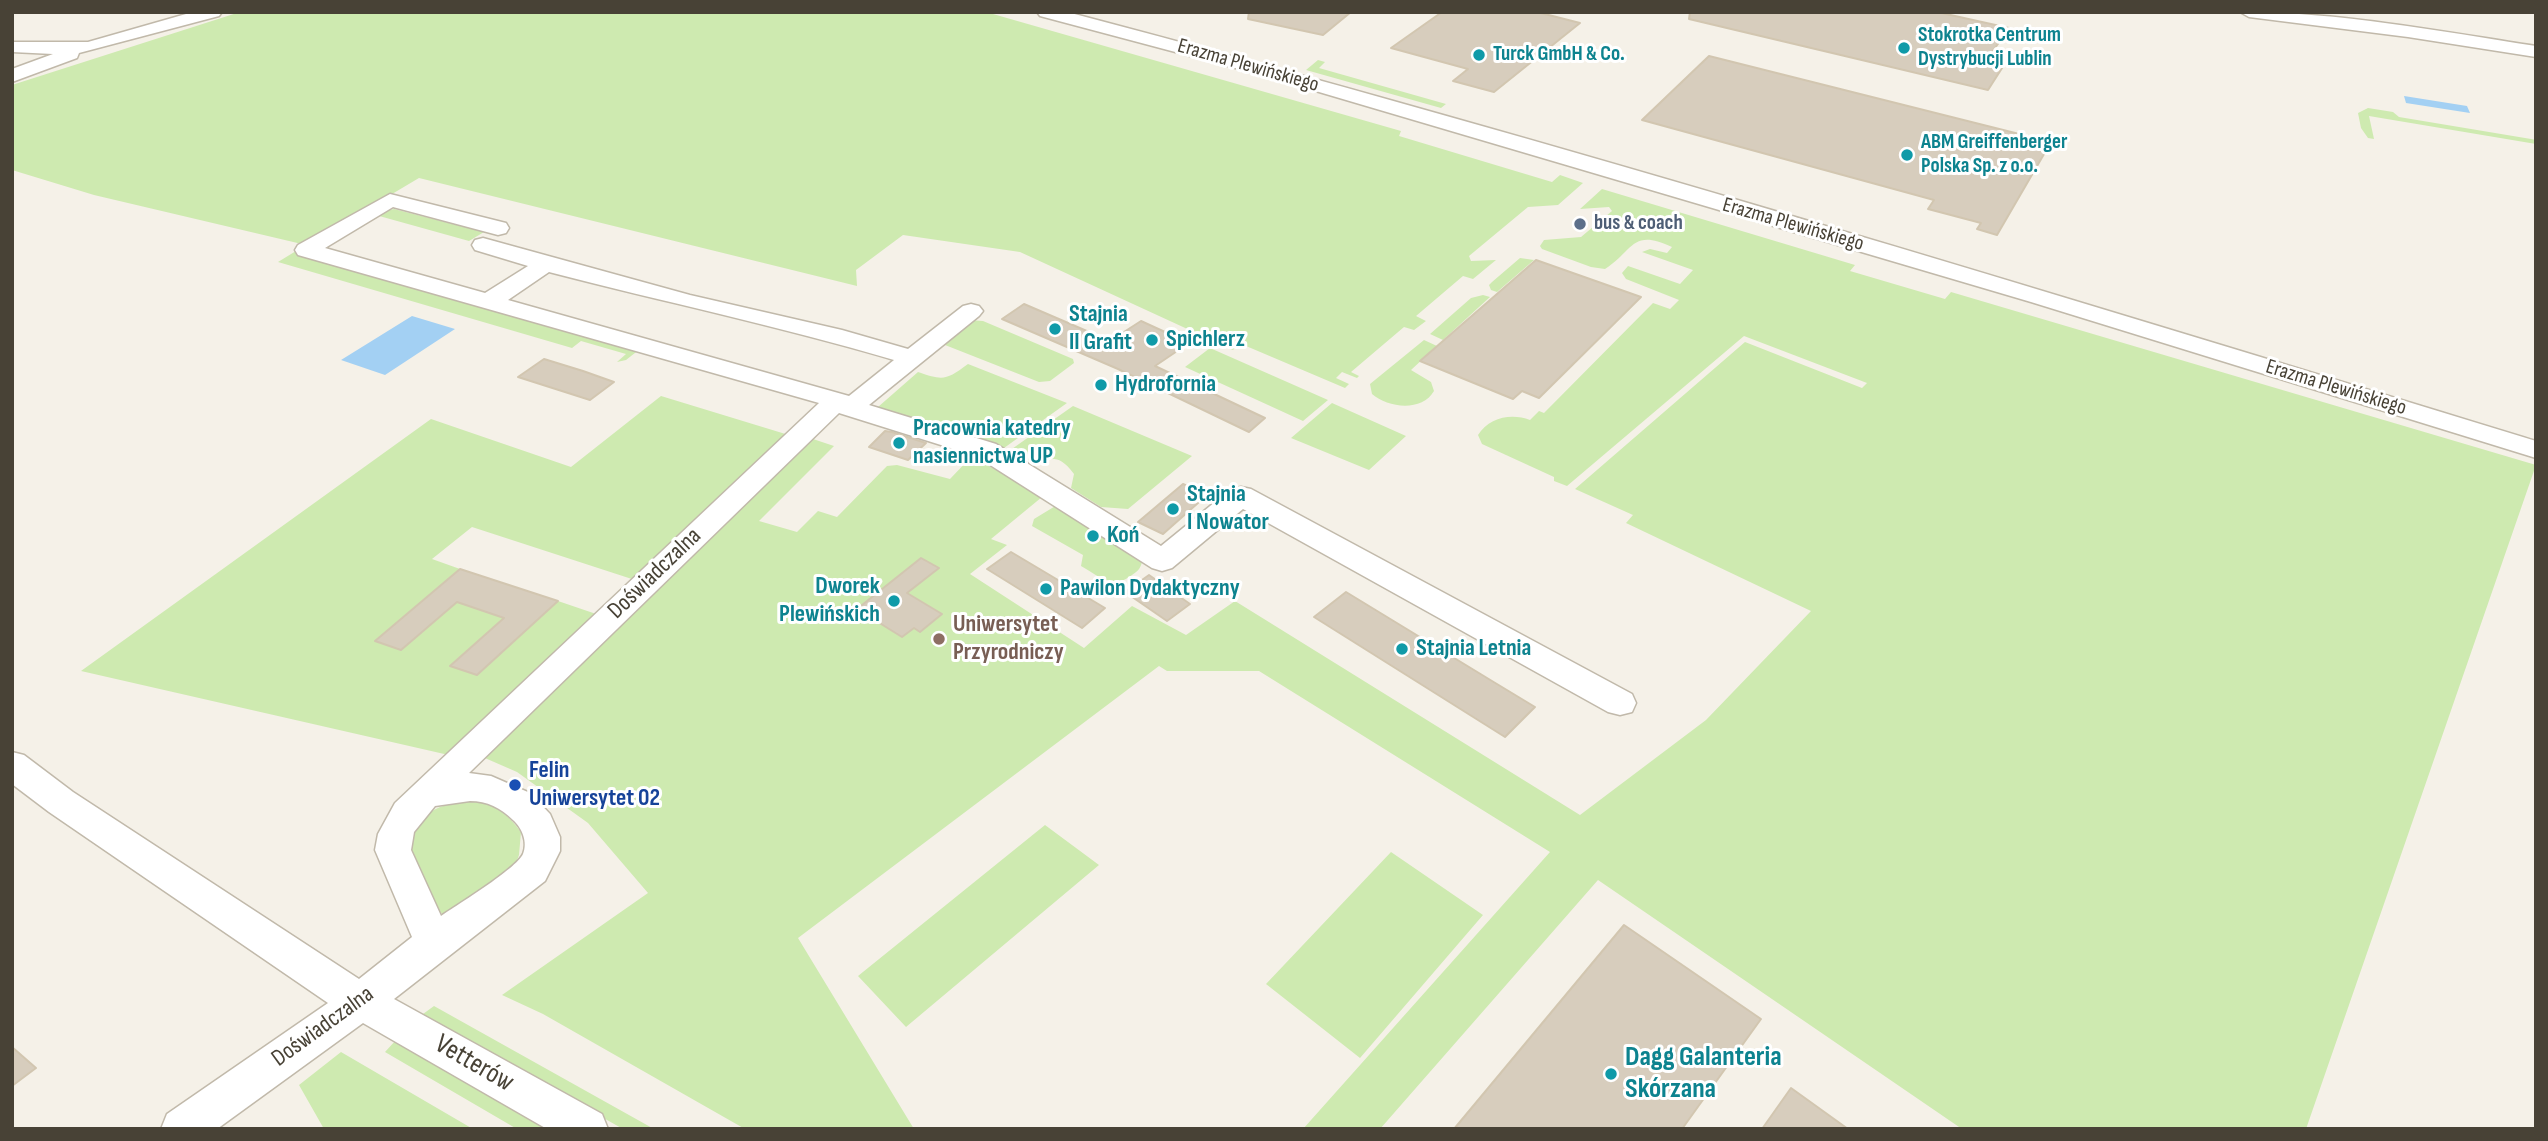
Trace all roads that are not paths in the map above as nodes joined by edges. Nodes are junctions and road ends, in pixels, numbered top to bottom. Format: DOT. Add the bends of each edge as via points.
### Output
graph roads {
  1 [pos="213,12"];
  2 [pos="2249,12"];
  3 [pos="1059,14"];
  4 [pos="136,36"];
  5 [pos="2536,52"];
  6 [pos="64,53"];
  7 [pos="14,60"];
  8 [pos="546,264"];
  9 [pos="488,302"];
  10 [pos="971,310"];
  11 [pos="912,358"];
  12 [pos="843,404"];
  13 [pos="2536,450"];
  14 [pos="1620,703"];
  15 [pos="12,765"];
  16 [pos="424,795"];
  17 [pos="437,940"];
  18 [pos="360,1002"];
  19 [pos="183,1129"];
  20 [pos="587,1129"];
  1 -- 4 [label="street"];
  2 -- 5 [label="street"];
  3 -- 13 [label="street, Erazma Plewińskiego" via="1986,281"];
  4 -- 6 [label="street"];
  4 -- 6 [label="street" via="96,51"];
  6 -- 7 [label="street"];
  6 -- 7 [label="street" via="47,65"];
  8 -- 9 [label="street"];
  8 -- 9 [label="street" via="490,237 390,200 306,250"];
  8 -- 11 [label="street"];
  9 -- 12 [label="street"];
  10 -- 11 [label="street, Doświadczalna"];
  11 -- 12 [label="street, Doświadczalna"];
  12 -- 14 [label="street" via="986,450 1162,561 1241,496"];
  12 -- 16 [label="street, Doświadczalna"];
  15 -- 18 [label="street, Vetterów"];
  16 -- 17 [label="street, Doświadczalna" via="399,825 393,850"];
  16 -- 17 [label="street" via="457,786 496,790 512,798 542,829 543,846 536,867"];
  17 -- 18 [label="street, Doświadczalna"];
  18 -- 19 [label="street, Doświadczalna"];
  18 -- 20 [label="street, Vetterów"];
}
